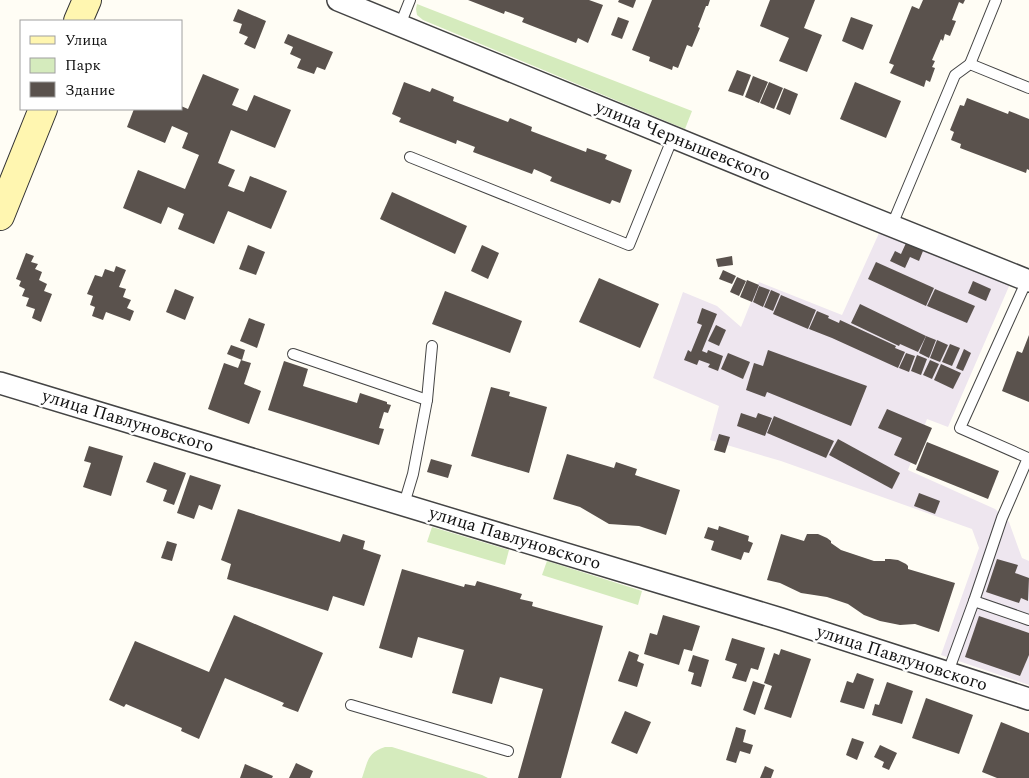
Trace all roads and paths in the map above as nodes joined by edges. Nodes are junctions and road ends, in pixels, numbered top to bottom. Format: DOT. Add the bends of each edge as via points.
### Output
graph roads {
  1 [pos="87,0"];
  2 [pos="338,0"];
  3 [pos="410,0"];
  4 [pos="996,0"];
  5 [pos="78,20"];
  6 [pos="400,25"];
  7 [pos="970,64"];
  8 [pos="1029,88"];
  9 [pos="43,110"];
  10 [pos="673,137"];
  11 [pos="410,157"];
  12 [pos="0,216"];
  13 [pos="892,225"];
  14 [pos="1028,280"];
  15 [pos="432,346"];
  16 [pos="293,354"];
  17 [pos="0,383"];
  18 [pos="427,400"];
  19 [pos="404,504"];
  20 [pos="974,601"];
  21 [pos="1029,620"];
  22 [pos="948,672"];
  23 [pos="1029,699"];
  24 [pos="350,705"];
  25 [pos="508,751"];
  1 -- 5 [label="main road"];
  2 -- 6 [label="street, улица Чернышевского"];
  3 -- 6 [label="lane"];
  4 -- 7 [label="lane"];
  6 -- 10 [label="street, улица Чернышевского"];
  7 -- 8 [label="lane"];
  7 -- 13 [label="lane" via="955,75"];
  9 -- 12 [label="main road"];
  10 -- 11 [label="lane" via="629,245"];
  10 -- 13 [label="street, улица Чернышевского"];
  13 -- 14 [label="street, улица Чернышевского"];
  14 -- 20 [label="lane" via="960,428 1028,458 1002,518"];
  15 -- 18 [label="lane"];
  16 -- 18 [label="lane"];
  17 -- 19 [label="street, улица Павлуновского"];
  18 -- 19 [label="lane"];
  19 -- 22 [label="street, улица Павлуновского"];
  20 -- 21 [label="lane"];
  20 -- 22 [label="lane"];
  22 -- 23 [label="street, улица Павлуновского"];
  24 -- 25 [label="lane"];
}
